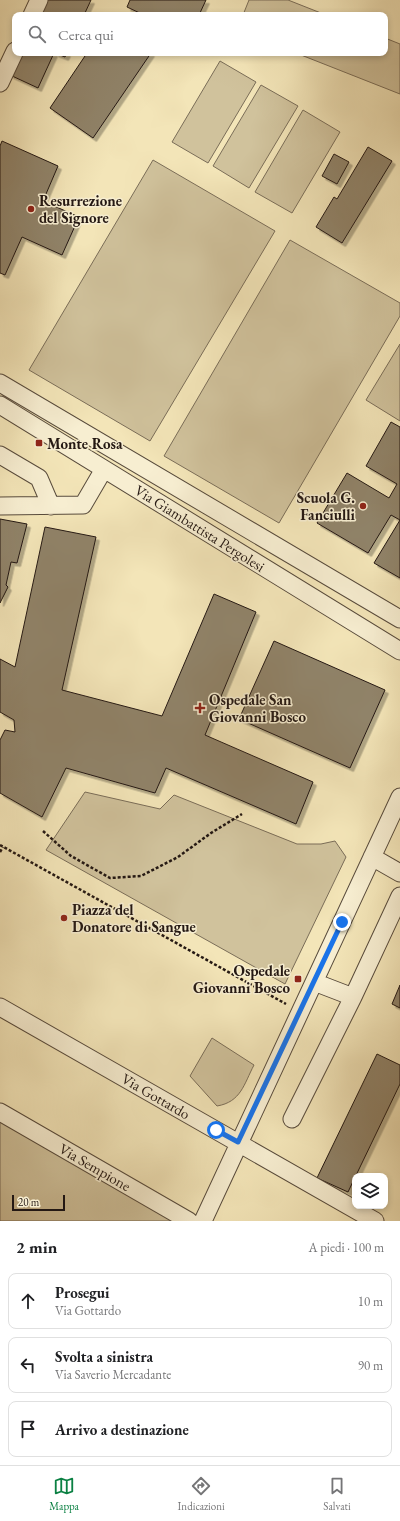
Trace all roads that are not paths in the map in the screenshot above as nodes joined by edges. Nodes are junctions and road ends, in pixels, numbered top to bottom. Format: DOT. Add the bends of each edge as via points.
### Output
graph roads {
  1 [pos="38,0"];
  2 [pos="33,12"];
  3 [pos="12,56"];
  4 [pos="0,83"];
  5 [pos="0,383"];
  6 [pos="0,405"];
  7 [pos="0,455"];
  8 [pos="104,469"];
  9 [pos="0,506"];
  10 [pos="51,506"];
  11 [pos="400,619"];
  12 [pos="400,650"];
  13 [pos="400,797"];
  14 [pos="372,857"];
  15 [pos="400,873"];
  16 [pos="400,896"];
  17 [pos="314,982"];
  18 [pos="353,997"];
  19 [pos="0,1007"];
  20 [pos="0,1112"];
  21 [pos="292,1119"];
  22 [pos="238,1142"];
  23 [pos="189,1221"];
  24 [pos="203,1221"];
  25 [pos="375,1221"];
  1 -- 2 [label="street"];
  3 -- 4 [label="street"];
  5 -- 11 [label="street, Via Giambattista Pergolesi"];
  6 -- 8 [label="street, Via Giambattista Pergolesi"];
  7 -- 10 [label="street" via="39,478"];
  8 -- 10 [label="street" via="83,505"];
  8 -- 12 [label="street, Via Giambattista Pergolesi"];
  9 -- 10 [label="street"];
  13 -- 14 [label="street"];
  14 -- 15 [label="street"];
  14 -- 17 [label="street"];
  16 -- 18 [label="street"];
  17 -- 18 [label="street"];
  17 -- 22 [label="street"];
  18 -- 21 [label="street"];
  19 -- 22 [label="street, Via Gottardo"];
  20 -- 23 [label="street, Via Sempione"];
  22 -- 24 [label="street"];
  22 -- 25 [label="street, Via Gottardo"];
}
